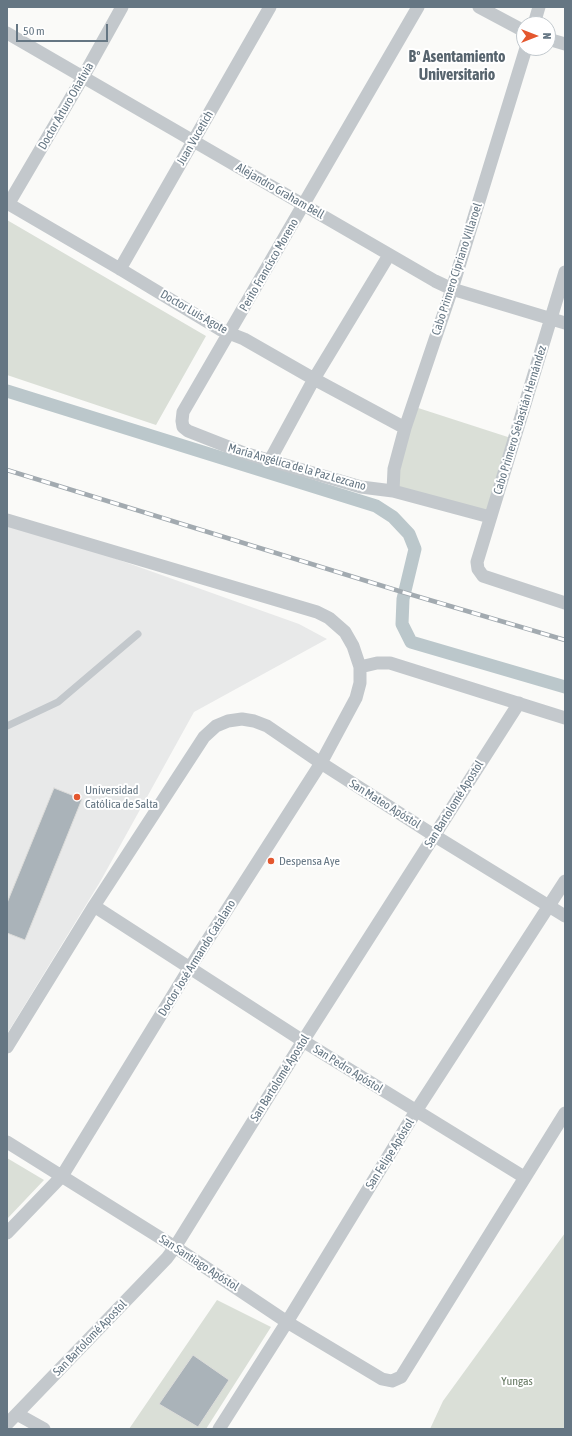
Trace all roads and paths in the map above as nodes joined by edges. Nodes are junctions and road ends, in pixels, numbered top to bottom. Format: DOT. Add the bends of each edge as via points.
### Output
graph roads {
  1 [pos="122,7"];
  2 [pos="270,7"];
  3 [pos="418,7"];
  4 [pos="479,7"];
  5 [pos="516,27"];
  6 [pos="7,33"];
  7 [pos="524,56"];
  8 [pos="83,77"];
  9 [pos="193,140"];
  10 [pos="8,203"];
  11 [pos="304,205"];
  12 [pos="389,255"];
  13 [pos="120,269"];
  14 [pos="565,272"];
  15 [pos="452,289"];
  16 [pos="550,319"];
  17 [pos="565,323"];
  18 [pos="229,333"];
  19 [pos="314,379"];
  20 [pos="182,421"];
  21 [pos="405,428"];
  22 [pos="270,460"];
  23 [pos="393,491"];
  24 [pos="490,517"];
  25 [pos="7,520"];
  26 [pos="565,603"];
  27 [pos="138,634"];
  28 [pos="360,667"];
  29 [pos="519,703"];
  30 [pos="565,718"];
  31 [pos="7,726"];
  32 [pos="321,763"];
  33 [pos="435,836"];
  34 [pos="565,881"];
  35 [pos="94,906"];
  36 [pos="549,906"];
  37 [pos="565,916"];
  38 [pos="189,969"];
  39 [pos="303,1041"];
  40 [pos="7,1047"];
  41 [pos="416,1111"];
  42 [pos="565,1113"];
  43 [pos="7,1142"];
  44 [pos="62,1176"];
  45 [pos="524,1177"];
  46 [pos="7,1233"];
  47 [pos="175,1247"];
  48 [pos="287,1322"];
  49 [pos="17,1414"];
  50 [pos="7,1424"];
  51 [pos="44,1429"];
  52 [pos="219,1429"];
  1 -- 8 [label="street, Doctor Arturo Oñativia"];
  2 -- 9 [label="street, Juan Vucetich"];
  3 -- 11 [label="street, Perito Francisco Moreno"];
  4 -- 5 [label="street"];
  6 -- 8 [label="street, Alejandro Graham Bell"];
  7 -- 15 [label="street, Cabo Primero Cipriano Villaroel"];
  8 -- 9 [label="street, Alejandro Graham Bell"];
  8 -- 10 [label="street, Doctor Arturo Oñativia"];
  9 -- 11 [label="street, Alejandro Graham Bell"];
  9 -- 13 [label="street, Juan Vucetich"];
  10 -- 13 [label="street, Doctor Luis Agote"];
  11 -- 12 [label="street, Alejandro Graham Bell"];
  11 -- 18 [label="street, Perito Francisco Moreno"];
  12 -- 15 [label="street, Alejandro Graham Bell"];
  12 -- 19 [label="street"];
  13 -- 18 [label="street, Doctor Luis Agote"];
  14 -- 16 [label="street, Cabo Primero Sebastián Hernández"];
  15 -- 16 [label="street, Alejandro Graham Bell"];
  15 -- 21 [label="street, Cabo Primero Cipriano Villaroel"];
  16 -- 17 [label="street, Alejandro Graham Bell"];
  16 -- 24 [label="street, Cabo Primero Sebastián Hernández"];
  18 -- 19 [label="street, Doctor Luis Agote"];
  18 -- 20 [label="street, Perito Francisco Moreno" via="183,412"];
  19 -- 21 [label="street, Doctor Luis Agote"];
  19 -- 22 [label="street"];
  20 -- 22 [label="street, María Angélica de la Paz Lezcano" via="183,427 197,435"];
  21 -- 23 [label="street, Cabo Primero Cipriano Villaroel" via="394,469"];
  22 -- 23 [label="street, María Angélica de la Paz Lezcano" via="360,487"];
  23 -- 24 [label="street, María Angélica de la Paz Lezcano"];
  24 -- 26 [label="street, Cabo Primero Sebastián Hernández" via="477,562 483,576"];
  25 -- 28 [label="street" via="317,612 330,618 345,632"];
  27 -- 31 [label="lane" via="58,702"];
  28 -- 29 [label="street" via="390,663"];
  28 -- 32 [label="street, Doctor José Armando Catalano" via="360,683 356,698"];
  29 -- 30 [label="street"];
  29 -- 33 [label="street, San Bartolomé Apostol"];
  32 -- 33 [label="street, San Mateo Apóstol"];
  32 -- 35 [label="street, San Mateo Apóstol" via="267,726 254,721 242,719 216,726 204,737"];
  32 -- 38 [label="street, Doctor José Armando Catalano"];
  33 -- 36 [label="street, San Mateo Apóstol"];
  33 -- 39 [label="street, San Bartolomé Apostol"];
  34 -- 36 [label="street, San Felipe Apóstol"];
  35 -- 38 [label="street, San Pedro Apóstol"];
  35 -- 40 [label="street, San Mateo Apóstol"];
  36 -- 37 [label="street, San Mateo Apóstol"];
  36 -- 41 [label="street, San Felipe Apóstol"];
  38 -- 39 [label="street, San Pedro Apóstol"];
  38 -- 44 [label="street, Doctor José Armando Catalano"];
  39 -- 41 [label="street, San Pedro Apóstol"];
  39 -- 47 [label="street, San Bartolomé Apostol"];
  41 -- 45 [label="street, San Pedro Apóstol"];
  41 -- 48 [label="street, San Felipe Apóstol"];
  42 -- 45 [label="street"];
  43 -- 44 [label="street, San Santiago Apóstol"];
  44 -- 46 [label="street, Doctor José Armando Catalano"];
  44 -- 47 [label="street, San Santiago Apóstol"];
  45 -- 48 [label="street, San Santiago Apóstol" via="401,1377 392,1381 382,1379"];
  47 -- 48 [label="street, San Santiago Apóstol"];
  47 -- 49 [label="street, San Bartolomé Apostol"];
  48 -- 52 [label="street, San Felipe Apóstol"];
  49 -- 50 [label="street, San Bartolomé Apostol"];
  49 -- 51 [label="street"];
}
